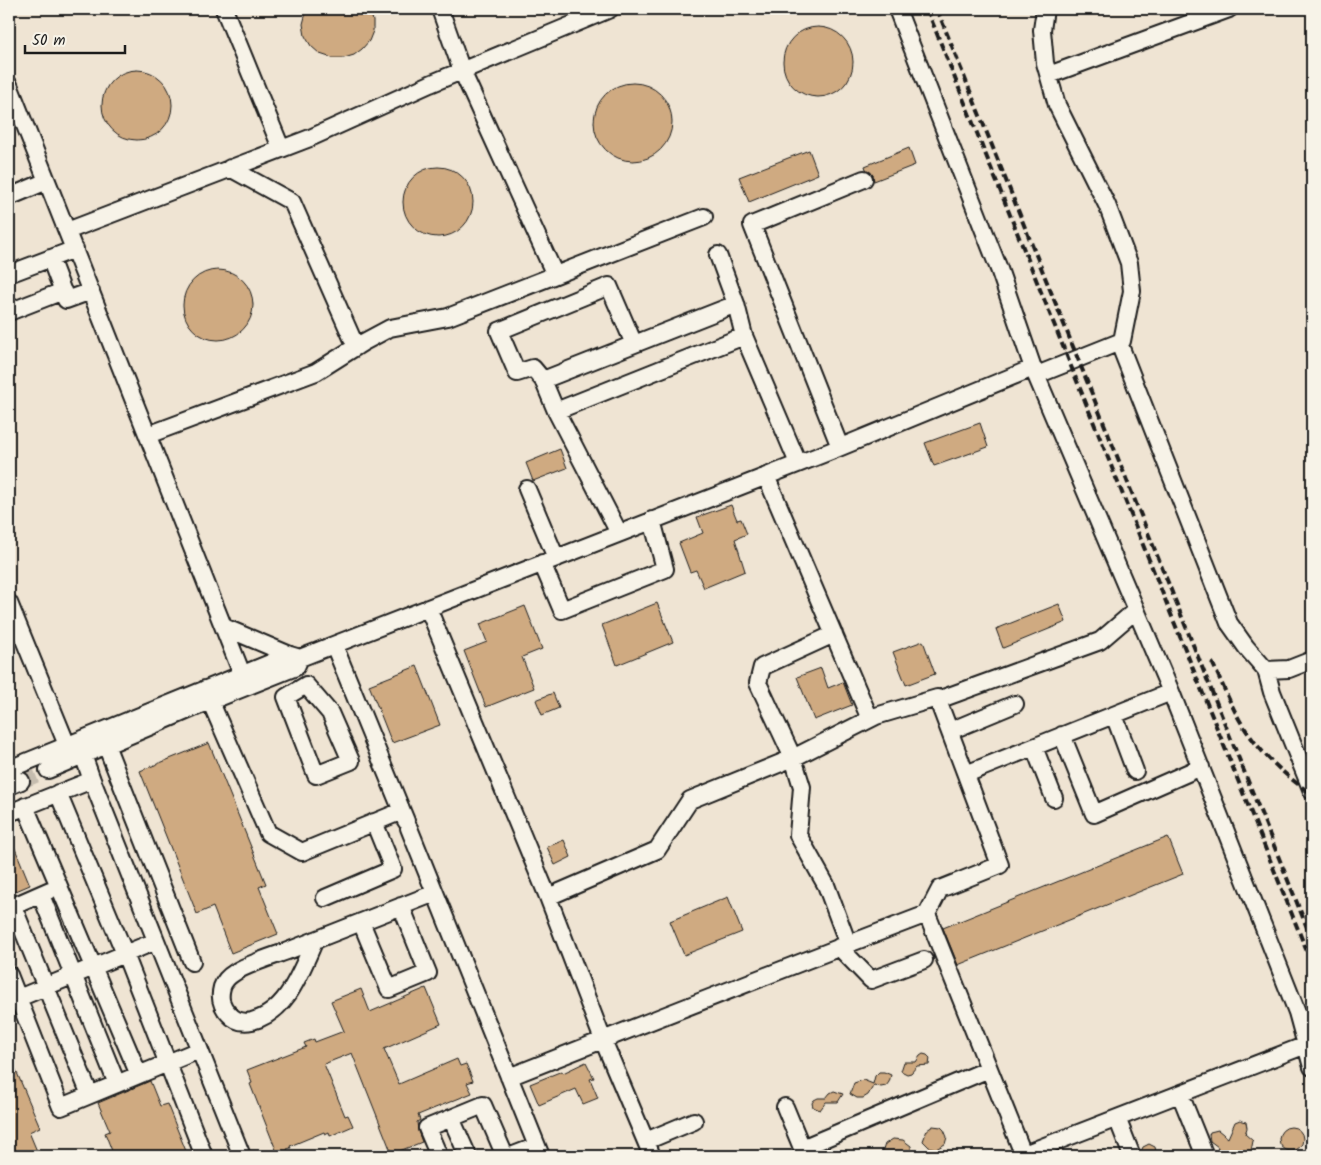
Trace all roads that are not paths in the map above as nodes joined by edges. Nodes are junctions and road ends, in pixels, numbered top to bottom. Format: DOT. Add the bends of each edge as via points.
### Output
graph roads {
  1 [pos="224,9"];
  2 [pos="440,9"];
  3 [pos="610,9"];
  4 [pos="897,9"];
  5 [pos="1045,9"];
  6 [pos="1229,9"];
  7 [pos="462,71"];
  8 [pos="1049,75"];
  9 [pos="9,85"];
  10 [pos="281,148"];
  11 [pos="230,168"];
  12 [pos="864,179"];
  13 [pos="48,181"];
  14 [pos="9,197"];
  15 [pos="704,217"];
  16 [pos="68,231"];
  17 [pos="75,249"];
  18 [pos="718,255"];
  19 [pos="50,258"];
  20 [pos="9,274"];
  21 [pos="555,275"];
  22 [pos="91,290"];
  23 [pos="63,291"];
  24 [pos="736,304"];
  25 [pos="9,312"];
  26 [pos="744,336"];
  27 [pos="1119,342"];
  28 [pos="634,344"];
  29 [pos="356,347"];
  30 [pos="1035,371"];
  31 [pos="544,380"];
  32 [pos="556,411"];
  33 [pos="148,435"];
  34 [pos="840,447"];
  35 [pos="798,463"];
  36 [pos="766,476"];
  37 [pos="527,489"];
  38 [pos="652,520"];
  39 [pos="619,533"];
  40 [pos="549,561"];
  41 [pos="9,603"];
  42 [pos="428,608"];
  43 [pos="1136,610"];
  44 [pos="224,627"];
  45 [pos="834,634"];
  46 [pos="334,645"];
  47 [pos="294,660"];
  48 [pos="1312,660"];
  49 [pos="1266,670"];
  50 [pos="242,674"];
  51 [pos="300,688"];
  52 [pos="1171,692"];
  53 [pos="207,695"];
  54 [pos="938,700"];
  55 [pos="1014,704"];
  56 [pos="1114,714"];
  57 [pos="870,718"];
  58 [pos="950,731"];
  59 [pos="1062,735"];
  60 [pos="67,745"];
  61 [pos="106,745"];
  62 [pos="1034,747"];
  63 [pos="83,755"];
  64 [pos="793,758"];
  65 [pos="1306,761"];
  66 [pos="1201,767"];
  67 [pos="9,769"];
  68 [pos="48,770"];
  69 [pos="1135,771"];
  70 [pos="966,774"];
  71 [pos="92,780"];
  72 [pos="1312,791"];
  73 [pos="58,792"];
  74 [pos="1054,798"];
  75 [pos="24,806"];
  76 [pos="9,813"];
  77 [pos="406,820"];
  78 [pos="374,822"];
  79 [pos="60,886"];
  80 [pos="435,892"];
  81 [pos="41,895"];
  82 [pos="548,897"];
  83 [pos="325,898"];
  84 [pos="401,906"];
  85 [pos="11,907"];
  86 [pos="927,914"];
  87 [pos="175,920"];
  88 [pos="361,922"];
  89 [pos="154,935"];
  90 [pos="315,940"];
  91 [pos="843,946"];
  92 [pos="125,954"];
  93 [pos="924,960"];
  94 [pos="192,962"];
  95 [pos="94,966"];
  96 [pos="9,975"];
  97 [pos="72,975"];
  98 [pos="46,986"];
  99 [pos="13,1000"];
  100 [pos="603,1040"];
  101 [pos="1306,1045"];
  102 [pos="199,1050"];
  103 [pos="167,1063"];
  104 [pos="1312,1067"];
  105 [pos="989,1068"];
  106 [pos="139,1075"];
  107 [pos="510,1077"];
  108 [pos="118,1084"];
  109 [pos="1180,1094"];
  110 [pos="90,1095"];
  111 [pos="785,1107"];
  112 [pos="451,1118"];
  113 [pos="1117,1118"];
  114 [pos="694,1121"];
  115 [pos="649,1149"];
  116 [pos="539,1151"];
  117 [pos="803,1152"];
  118 [pos="204,1156"];
  119 [pos="242,1156"];
  120 [pos="439,1156"];
  121 [pos="468,1156"];
  122 [pos="505,1156"];
  123 [pos="511,1156"];
  124 [pos="1022,1156"];
  125 [pos="1132,1156"];
  126 [pos="1205,1156"];
  1 -- 10 [label="lane"];
  2 -- 7 [label="lane"];
  3 -- 7 [label="lane"];
  4 -- 30 [label="lane" via="999,269"];
  5 -- 8 [label="lane" via="1042,30"];
  6 -- 8 [label="lane"];
  7 -- 10 [label="lane"];
  7 -- 21 [label="lane"];
  8 -- 27 [label="lane" via="1057,105 1107,205 1129,263 1132,292 1122,341"];
  9 -- 13 [label="lane"];
  10 -- 11 [label="lane"];
  11 -- 16 [label="lane"];
  11 -- 29 [label="lane" via="292,202"];
  12 -- 34 [label="lane" via="752,225"];
  13 -- 14 [label="lane"];
  13 -- 16 [label="lane"];
  15 -- 21 [label="lane"];
  16 -- 17 [label="lane"];
  17 -- 19 [label="lane"];
  17 -- 22 [label="lane"];
  18 -- 24 [label="lane"];
  19 -- 20 [label="lane"];
  19 -- 23 [label="lane"];
  21 -- 29 [label="lane" via="448,317 390,328"];
  22 -- 23 [label="lane" via="66,300"];
  22 -- 33 [label="lane"];
  23 -- 25 [label="lane"];
  24 -- 26 [label="lane"];
  24 -- 28 [label="lane"];
  26 -- 32 [label="lane"];
  26 -- 35 [label="lane"];
  27 -- 30 [label="lane"];
  27 -- 49 [label="lane" via="1229,623"];
  28 -- 31 [label="lane"];
  28 -- 31 [label="lane" via="609,286 499,331 516,373 533,368"];
  29 -- 33 [label="lane" via="316,372"];
  30 -- 34 [label="lane"];
  30 -- 43 [label="lane"];
  31 -- 32 [label="lane"];
  32 -- 39 [label="lane"];
  33 -- 44 [label="lane"];
  34 -- 35 [label="lane"];
  35 -- 36 [label="lane"];
  36 -- 38 [label="lane"];
  36 -- 45 [label="lane"];
  37 -- 40 [label="lane"];
  38 -- 39 [label="lane"];
  38 -- 40 [label="lane" via="665,568 562,610"];
  39 -- 40 [label="lane"];
  40 -- 42 [label="lane"];
  41 -- 60 [label="lane"];
  42 -- 46 [label="lane"];
  42 -- 82 [label="lane"];
  43 -- 52 [label="lane"];
  43 -- 54 [label="lane" via="1100,641"];
  44 -- 47 [label="lane"];
  44 -- 50 [label="lane"];
  45 -- 57 [label="lane"];
  45 -- 64 [label="lane" via="762,668 758,682"];
  46 -- 47 [label="lane"];
  46 -- 77 [label="lane"];
  47 -- 50 [label="lane"];
  47 -- 51 [label="lane"];
  47 -- 53 [label="lane"];
  48 -- 49 [label="lane" via="1289,669"];
  49 -- 65 [label="lane" via="1272,692"];
  50 -- 53 [label="lane"];
  51 -- 51 [label="lane" via="286,697 316,775 351,761 330,713 306,685"];
  52 -- 56 [label="lane"];
  52 -- 66 [label="lane"];
  53 -- 60 [label="lane"];
  53 -- 61 [label="lane"];
  53 -- 78 [label="lane" via="268,833 302,852"];
  54 -- 57 [label="lane"];
  54 -- 58 [label="lane"];
  55 -- 58 [label="lane"];
  56 -- 59 [label="lane"];
  56 -- 69 [label="lane"];
  57 -- 64 [label="lane"];
  58 -- 70 [label="lane"];
  59 -- 62 [label="lane"];
  59 -- 66 [label="lane" via="1094,814"];
  60 -- 67 [label="lane"];
  61 -- 63 [label="lane"];
  61 -- 87 [label="lane"];
  62 -- 70 [label="lane"];
  62 -- 74 [label="lane"];
  63 -- 68 [label="lane"];
  63 -- 71 [label="lane"];
  64 -- 82 [label="lane" via="690,800 657,850"];
  64 -- 91 [label="lane" via="802,788 798,835 826,885"];
  65 -- 72 [label="lane"];
  66 -- 101 [label="lane" via="1297,1012"];
  70 -- 86 [label="lane" via="1000,865 940,889"];
  71 -- 73 [label="lane"];
  71 -- 89 [label="lane"];
  73 -- 75 [label="lane"];
  73 -- 92 [label="lane"];
  75 -- 76 [label="lane"];
  75 -- 79 [label="lane"];
  77 -- 78 [label="lane"];
  77 -- 80 [label="lane"];
  78 -- 83 [label="lane" via="393,869"];
  79 -- 81 [label="lane"];
  79 -- 95 [label="lane"];
  80 -- 84 [label="lane"];
  80 -- 107 [label="lane"];
  81 -- 85 [label="lane"];
  81 -- 97 [label="lane"];
  82 -- 100 [label="lane"];
  84 -- 88 [label="lane"];
  84 -- 88 [label="lane" via="428,973 397,986 389,989"];
  85 -- 98 [label="lane"];
  86 -- 91 [label="lane"];
  86 -- 105 [label="lane"];
  87 -- 89 [label="lane"];
  87 -- 94 [label="lane"];
  88 -- 90 [label="lane"];
  89 -- 92 [label="lane"];
  89 -- 102 [label="lane"];
  90 -- 90 [label="lane" via="235,972 223,983 220,995 223,1008 233,1020 247,1022 263,1018 280,1005 293,988"];
  91 -- 93 [label="lane" via="871,980"];
  91 -- 100 [label="lane"];
  92 -- 95 [label="lane"];
  92 -- 103 [label="lane"];
  95 -- 97 [label="lane"];
  95 -- 106 [label="lane"];
  96 -- 99 [label="lane"];
  97 -- 98 [label="lane"];
  97 -- 108 [label="lane"];
  98 -- 99 [label="lane"];
  98 -- 110 [label="lane"];
  99 -- 110 [label="lane" via="61,1107"];
  100 -- 107 [label="lane"];
  100 -- 115 [label="lane"];
  101 -- 104 [label="lane"];
  101 -- 109 [label="lane"];
  102 -- 103 [label="lane"];
  102 -- 119 [label="lane"];
  103 -- 106 [label="lane"];
  103 -- 118 [label="lane"];
  105 -- 117 [label="lane"];
  105 -- 124 [label="lane"];
  106 -- 108 [label="lane"];
  107 -- 116 [label="lane"];
  108 -- 110 [label="lane"];
  109 -- 113 [label="lane"];
  109 -- 126 [label="lane"];
  111 -- 117 [label="lane"];
  112 -- 120 [label="lane" via="427,1128"];
  112 -- 121 [label="lane"];
  112 -- 122 [label="lane" via="483,1105"];
  113 -- 124 [label="lane"];
  113 -- 125 [label="lane"];
  114 -- 115 [label="lane"];
  116 -- 123 [label="lane"];
}
